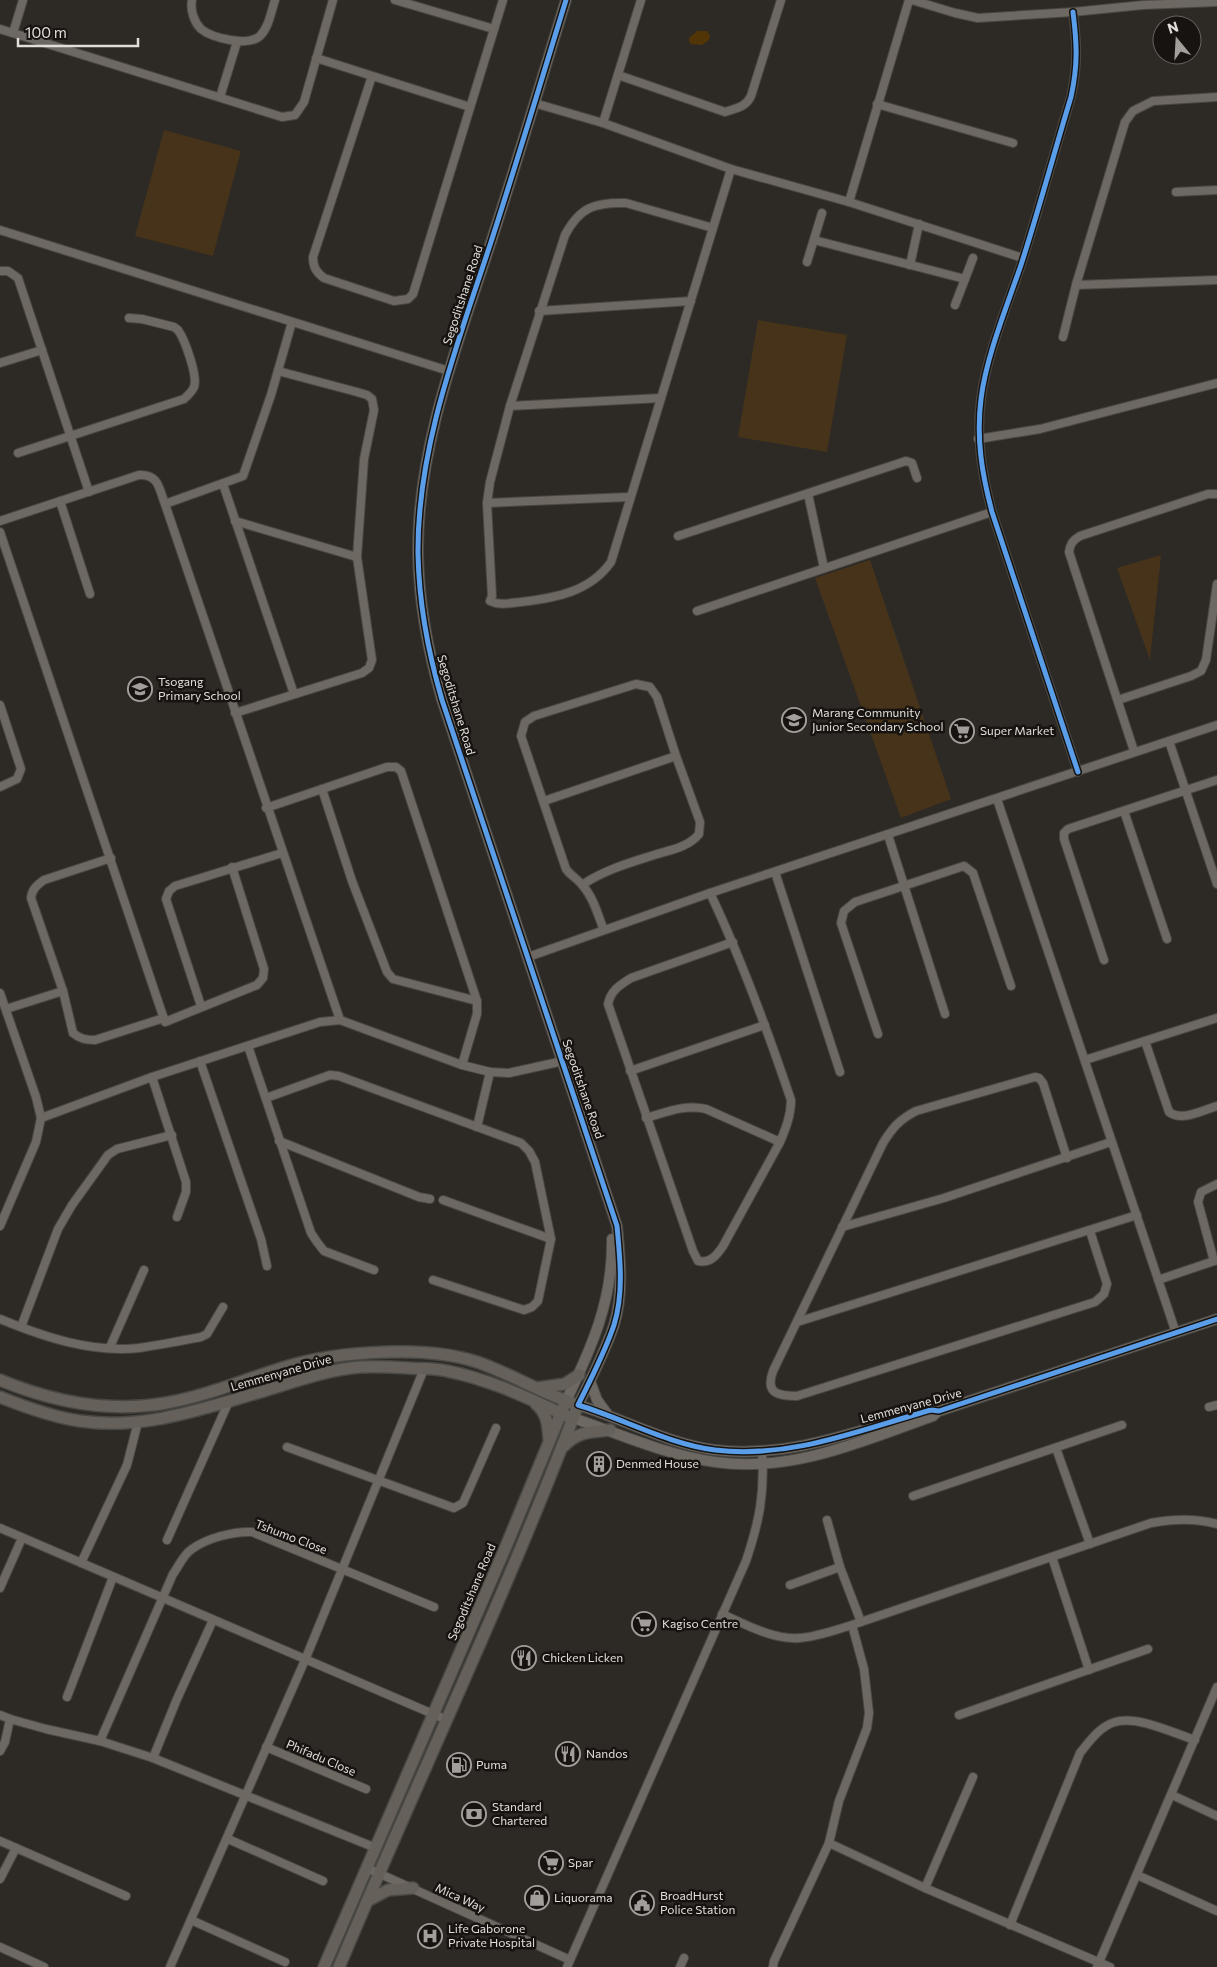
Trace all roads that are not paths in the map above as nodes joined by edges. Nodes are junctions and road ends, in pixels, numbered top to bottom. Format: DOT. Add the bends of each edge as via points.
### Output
graph roads {
  1 [pos="23,0"];
  2 [pos="192,0"];
  3 [pos="275,0"];
  4 [pos="333,0"];
  5 [pos="396,0"];
  6 [pos="503,0"];
  7 [pos="566,0"];
  8 [pos="641,0"];
  9 [pos="781,0"];
  10 [pos="911,0"];
  11 [pos="1143,2"];
  12 [pos="1217,2"];
  13 [pos="1073,12"];
  14 [pos="0,29"];
  15 [pos="494,29"];
  16 [pos="13,33"];
  17 [pos="237,42"];
  18 [pos="316,58"];
  19 [pos="618,75"];
  20 [pos="372,76"];
  21 [pos="220,97"];
  22 [pos="1217,97"];
  23 [pos="534,104"];
  24 [pos="877,104"];
  25 [pos="470,107"];
  26 [pos="603,123"];
  27 [pos="1013,143"];
  28 [pos="731,170"];
  29 [pos="1217,190"];
  30 [pos="1176,192"];
  31 [pos="848,202"];
  32 [pos="822,213"];
  33 [pos="920,224"];
  34 [pos="713,228"];
  35 [pos="0,230"];
  36 [pos="814,240"];
  37 [pos="973,258"];
  38 [pos="1023,258"];
  39 [pos="807,262"];
  40 [pos="910,265"];
  41 [pos="0,272"];
  42 [pos="965,279"];
  43 [pos="1217,280"];
  44 [pos="1076,286"];
  45 [pos="691,301"];
  46 [pos="955,305"];
  47 [pos="539,311"];
  48 [pos="129,318"];
  49 [pos="292,322"];
  50 [pos="1063,337"];
  51 [pos="42,350"];
  52 [pos="0,363"];
  53 [pos="449,371"];
  54 [pos="278,372"];
  55 [pos="1217,383"];
  56 [pos="661,398"];
  57 [pos="510,406"];
  58 [pos="72,436"];
  59 [pos="978,439"];
  60 [pos="18,453"];
  61 [pos="917,478"];
  62 [pos="224,484"];
  63 [pos="90,492"];
  64 [pos="808,494"];
  65 [pos="1217,494"];
  66 [pos="629,497"];
  67 [pos="60,501"];
  68 [pos="487,503"];
  69 [pos="165,504"];
  70 [pos="992,512"];
  71 [pos="0,521"];
  72 [pos="235,521"];
  73 [pos="0,532"];
  74 [pos="678,536"];
  75 [pos="357,557"];
  76 [pos="824,568"];
  77 [pos="1217,584"];
  78 [pos="90,594"];
  79 [pos="697,611"];
  80 [pos="294,694"];
  81 [pos="1118,700"];
  82 [pos="0,705"];
  83 [pos="235,713"];
  84 [pos="1217,726"];
  85 [pos="1169,741"];
  86 [pos="1134,751"];
  87 [pos="676,756"];
  88 [pos="1078,772"];
  89 [pos="1217,780"];
  90 [pos="0,787"];
  91 [pos="322,789"];
  92 [pos="1186,790"];
  93 [pos="998,799"];
  94 [pos="544,801"];
  95 [pos="266,808"];
  96 [pos="1124,810"];
  97 [pos="888,835"];
  98 [pos="282,852"];
  99 [pos="111,858"];
  100 [pos="232,867"];
  101 [pos="775,872"];
  102 [pos="1217,884"];
  103 [pos="582,885"];
  104 [pos="904,886"];
  105 [pos="710,893"];
  106 [pos="604,930"];
  107 [pos="1167,939"];
  108 [pos="733,942"];
  109 [pos="528,957"];
  110 [pos="1104,960"];
  111 [pos="1011,986"];
  112 [pos="63,991"];
  113 [pos="0,993"];
  114 [pos="478,1002"];
  115 [pos="201,1006"];
  116 [pos="6,1010"];
  117 [pos="945,1014"];
  118 [pos="164,1018"];
  119 [pos="1217,1018"];
  120 [pos="340,1020"];
  121 [pos="765,1025"];
  122 [pos="878,1034"];
  123 [pos="1145,1041"];
  124 [pos="248,1046"];
  125 [pos="1085,1060"];
  126 [pos="200,1061"];
  127 [pos="563,1061"];
  128 [pos="462,1065"];
  129 [pos="630,1071"];
  130 [pos="490,1072"];
  131 [pos="840,1072"];
  132 [pos="152,1077"];
  133 [pos="266,1098"];
  134 [pos="1217,1106"];
  135 [pos="41,1118"];
  136 [pos="646,1118"];
  137 [pos="477,1127"];
  138 [pos="172,1135"];
  139 [pos="279,1141"];
  140 [pos="780,1142"];
  141 [pos="1112,1142"];
  142 [pos="1067,1158"];
  143 [pos="1217,1184"];
  144 [pos="430,1199"];
  145 [pos="443,1200"];
  146 [pos="1137,1215"];
  147 [pos="178,1217"];
  148 [pos="614,1221"];
  149 [pos="0,1226"];
  150 [pos="842,1227"];
  151 [pos="1090,1231"];
  152 [pos="551,1240"];
  153 [pos="1216,1260"];
  154 [pos="267,1266"];
  155 [pos="144,1270"];
  156 [pos="374,1270"];
  157 [pos="433,1280"];
  158 [pos="1158,1280"];
  159 [pos="222,1307"];
  160 [pos="0,1319"];
  161 [pos="1217,1319"];
  162 [pos="797,1322"];
  163 [pos="20,1327"];
  164 [pos="1176,1333"];
  165 [pos="110,1347"];
  166 [pos="424,1369"];
  167 [pos="579,1375"];
  168 [pos="0,1380"];
  169 [pos="590,1381"];
  170 [pos="535,1388"];
  171 [pos="0,1397"];
  172 [pos="530,1400"];
  173 [pos="229,1401"];
  174 [pos="566,1401"];
  175 [pos="578,1405"];
  176 [pos="939,1411"];
  177 [pos="561,1413"];
  178 [pos="609,1416"];
  179 [pos="573,1418"];
  180 [pos="138,1422"];
  181 [pos="1122,1425"];
  182 [pos="496,1428"];
  183 [pos="610,1430"];
  184 [pos="549,1443"];
  185 [pos="287,1447"];
  186 [pos="562,1448"];
  187 [pos="1056,1448"];
  188 [pos="762,1452"];
  189 [pos="763,1465"];
  190 [pos="379,1482"];
  191 [pos="913,1496"];
  192 [pos="827,1520"];
  193 [pos="1217,1524"];
  194 [pos="0,1528"];
  195 [pos="22,1538"];
  196 [pos="167,1540"];
  197 [pos="1090,1544"];
  198 [pos="1052,1557"];
  199 [pos="81,1563"];
  200 [pos="840,1568"];
  201 [pos="342,1569"];
  202 [pos="113,1577"];
  203 [pos="790,1585"];
  204 [pos="0,1588"];
  205 [pos="162,1598"];
  206 [pos="434,1607"];
  207 [pos="722,1614"];
  208 [pos="213,1620"];
  209 [pos="860,1622"];
  210 [pos="852,1625"];
  211 [pos="1148,1649"];
  212 [pos="305,1660"];
  213 [pos="1089,1670"];
  214 [pos="1216,1692"];
  215 [pos="67,1697"];
  216 [pos="434,1714"];
  217 [pos="0,1715"];
  218 [pos="959,1715"];
  219 [pos="10,1719"];
  220 [pos="447,1720"];
  221 [pos="1195,1740"];
  222 [pos="100,1741"];
  223 [pos="266,1747"];
  224 [pos="0,1751"];
  225 [pos="153,1758"];
  226 [pos="973,1777"];
  227 [pos="366,1789"];
  228 [pos="246,1794"];
  229 [pos="1172,1795"];
  230 [pos="1217,1816"];
  231 [pos="228,1839"];
  232 [pos="0,1841"];
  233 [pos="829,1843"];
  234 [pos="16,1848"];
  235 [pos="376,1848"];
  236 [pos="373,1871"];
  237 [pos="1137,1875"];
  238 [pos="0,1879"];
  239 [pos="323,1881"];
  240 [pos="413,1888"];
  241 [pos="925,1888"];
  242 [pos="126,1896"];
  243 [pos="366,1901"];
  244 [pos="1217,1911"];
  245 [pos="192,1920"];
  246 [pos="1010,1925"];
  247 [pos="0,1947"];
  248 [pos="684,1958"];
  249 [pos="285,1962"];
  250 [pos="569,1963"];
  251 [pos="1098,1965"];
  252 [pos="44,1967"];
  253 [pos="170,1967"];
  254 [pos="324,1967"];
  255 [pos="339,1967"];
  256 [pos="680,1967"];
  257 [pos="773,1967"];
  258 [pos="1110,1967"];
  1 -- 16 [label="street"];
  2 -- 17 [label="street" via="194,18 203,30"];
  3 -- 17 [label="street" via="266,28 260,35"];
  4 -- 18 [label="street"];
  5 -- 15 [label="street"];
  6 -- 15 [label="street"];
  7 -- 23 [label="street, Segoditshane Road"];
  8 -- 19 [label="street"];
  9 -- 19 [label="street" via="752,96 743,106 725,112"];
  10 -- 13 [label="street" via="978,18"];
  10 -- 24 [label="street"];
  11 -- 12 [label="street"];
  11 -- 13 [label="street"];
  13 -- 38 [label="street" via="1076,75"];
  14 -- 16 [label="street"];
  15 -- 25 [label="street"];
  16 -- 21 [label="street"];
  17 -- 21 [label="street"];
  18 -- 20 [label="street"];
  18 -- 21 [label="street" via="304,102 295,115 282,117"];
  19 -- 26 [label="street"];
  20 -- 25 [label="street"];
  20 -- 25 [label="street" via="313,264 324,278 394,301 408,299 414,294"];
  22 -- 44 [label="street" via="1153,101 1133,111 1125,122"];
  23 -- 26 [label="street"];
  23 -- 53 [label="street, Segoditshane Road"];
  24 -- 27 [label="street"];
  24 -- 31 [label="street"];
  26 -- 28 [label="street"];
  28 -- 31 [label="street"];
  28 -- 34 [label="street"];
  29 -- 30 [label="street"];
  31 -- 33 [label="street"];
  32 -- 36 [label="street"];
  33 -- 38 [label="street"];
  33 -- 40 [label="street"];
  34 -- 45 [label="street"];
  34 -- 47 [label="street" via="626,203 592,206 581,212 565,235"];
  35 -- 49 [label="street"];
  36 -- 39 [label="street"];
  36 -- 40 [label="street"];
  37 -- 42 [label="street"];
  38 -- 59 [label="street" via="986,372"];
  40 -- 42 [label="street"];
  41 -- 51 [label="street" via="8,271 18,278"];
  42 -- 46 [label="street"];
  43 -- 44 [label="street"];
  44 -- 50 [label="street"];
  45 -- 47 [label="street"];
  45 -- 56 [label="street"];
  47 -- 57 [label="street"];
  48 -- 58 [label="street" via="142,318 178,330 195,376 194,387 184,399"];
  49 -- 53 [label="street"];
  49 -- 54 [label="street"];
  51 -- 52 [label="street"];
  51 -- 58 [label="street"];
  53 -- 109 [label="street, Segoditshane Road" via="423,484 418,554 426,636 442,700"];
  54 -- 62 [label="street" via="247,470 243,476"];
  54 -- 75 [label="street" via="357,392 372,399 374,410 364,459"];
  55 -- 59 [label="street" via="1040,429"];
  56 -- 57 [label="street"];
  56 -- 66 [label="street"];
  57 -- 68 [label="street"];
  58 -- 60 [label="street"];
  58 -- 63 [label="street"];
  59 -- 70 [label="street"];
  61 -- 64 [label="street" via="912,463 906,461"];
  62 -- 69 [label="street"];
  62 -- 72 [label="street"];
  63 -- 67 [label="street"];
  63 -- 69 [label="street" via="139,476 150,476 157,483"];
  64 -- 74 [label="street"];
  64 -- 76 [label="street"];
  65 -- 81 [label="street" via="1208,494 1080,536 1072,543 1069,552"];
  66 -- 68 [label="street"];
  66 -- 68 [label="street" via="610,562 603,573 572,592 552,598 500,604 490,601"];
  67 -- 71 [label="street"];
  67 -- 78 [label="street"];
  69 -- 83 [label="street"];
  70 -- 76 [label="street"];
  70 -- 88 [label="street"];
  72 -- 75 [label="street"];
  72 -- 80 [label="street"];
  73 -- 99 [label="street"];
  75 -- 80 [label="street" via="372,660 362,673"];
  76 -- 79 [label="street"];
  77 -- 81 [label="street" via="1206,660 1201,671"];
  80 -- 83 [label="street"];
  81 -- 86 [label="street"];
  82 -- 90 [label="street" via="21,769 17,779"];
  83 -- 95 [label="street"];
  84 -- 85 [label="street"];
  85 -- 86 [label="street"];
  85 -- 92 [label="street"];
  86 -- 88 [label="street"];
  87 -- 94 [label="street"];
  87 -- 94 [label="street" via="657,697 650,687 644,685 636,684 534,716 525,722 521,736"];
  87 -- 103 [label="street" via="700,822 699,834 689,844 611,869"];
  88 -- 93 [label="street"];
  89 -- 92 [label="street"];
  91 -- 95 [label="street"];
  91 -- 114 [label="street" via="355,890 387,972 394,979"];
  91 -- 114 [label="street" via="386,767 396,767 400,771"];
  92 -- 96 [label="street"];
  92 -- 102 [label="street"];
  93 -- 97 [label="street"];
  93 -- 125 [label="street"];
  94 -- 103 [label="street" via="566,869"];
  95 -- 98 [label="street"];
  96 -- 107 [label="street"];
  96 -- 110 [label="street" via="1064,833"];
  97 -- 101 [label="street"];
  97 -- 104 [label="street"];
  98 -- 100 [label="street"];
  98 -- 120 [label="street"];
  99 -- 112 [label="street" via="44,880 32,892 31,898"];
  99 -- 118 [label="street"];
  100 -- 115 [label="street" via="264,969 263,978 257,985"];
  100 -- 115 [label="street" via="175,886 166,899"];
  101 -- 105 [label="street"];
  101 -- 131 [label="street"];
  103 -- 106 [label="street" via="590,895"];
  104 -- 111 [label="street" via="964,866 970,869"];
  104 -- 117 [label="street"];
  104 -- 122 [label="street" via="855,902 842,917"];
  105 -- 106 [label="street"];
  105 -- 108 [label="street"];
  106 -- 109 [label="street"];
  108 -- 121 [label="street"];
  108 -- 129 [label="street" via="631,978 610,995 608,1004"];
  109 -- 127 [label="street, Segoditshane Road"];
  112 -- 116 [label="street"];
  112 -- 118 [label="street" via="73,1033 84,1040 95,1040"];
  113 -- 116 [label="street"];
  114 -- 128 [label="street"];
  115 -- 118 [label="street" via="165,1022"];
  116 -- 135 [label="street"];
  119 -- 123 [label="street"];
  120 -- 124 [label="street" via="320,1022"];
  120 -- 128 [label="street"];
  121 -- 129 [label="street"];
  121 -- 140 [label="street" via="791,1100"];
  123 -- 125 [label="street"];
  123 -- 134 [label="street" via="1169,1112 1182,1117"];
  124 -- 126 [label="street"];
  124 -- 133 [label="street"];
  125 -- 141 [label="street"];
  126 -- 132 [label="street"];
  126 -- 154 [label="street" via="261,1239"];
  127 -- 130 [label="street" via="509,1073"];
  127 -- 148 [label="street, Segoditshane Road"];
  128 -- 130 [label="street"];
  129 -- 136 [label="street"];
  130 -- 137 [label="street"];
  132 -- 135 [label="street"];
  132 -- 138 [label="street"];
  133 -- 137 [label="street" via="330,1075 339,1076"];
  133 -- 139 [label="street"];
  135 -- 149 [label="street" via="36,1142"];
  136 -- 140 [label="street" via="687,1106 697,1107"];
  136 -- 140 [label="street" via="693,1251 698,1261 703,1262 710,1261 720,1250"];
  137 -- 152 [label="street" via="521,1142 529,1151 535,1162"];
  138 -- 147 [label="street" via="186,1182"];
  138 -- 163 [label="street" via="117,1149 108,1155 58,1229"];
  139 -- 144 [label="street"];
  139 -- 156 [label="street" via="316,1242 324,1251"];
  141 -- 142 [label="street"];
  141 -- 146 [label="street"];
  142 -- 150 [label="street"];
  142 -- 150 [label="street" via="1043,1083 1035,1077 916,1111 892,1128"];
  143 -- 153 [label="street" via="1201,1192 1198,1202"];
  145 -- 152 [label="street"];
  146 -- 151 [label="street"];
  146 -- 158 [label="street"];
  148 -- 167 [label="street, Segoditshane Road" via="609,1289 597,1333"];
  148 -- 169 [label="street, Segoditshane Road" via="620,1268 618,1303 614,1324"];
  150 -- 162 [label="street"];
  151 -- 162 [label="street"];
  151 -- 162 [label="street" via="1107,1284 1104,1294 1095,1302 797,1396 786,1396 771,1388 769,1381"];
  152 -- 157 [label="street" via="538,1301 524,1310"];
  153 -- 158 [label="street"];
  155 -- 165 [label="street"];
  158 -- 164 [label="street"];
  159 -- 165 [label="street" via="207,1334 201,1337 138,1348"];
  160 -- 163 [label="street"];
  161 -- 164 [label="street, Lemmenyane Drive"];
  163 -- 165 [label="street" via="52,1339 84,1346"];
  164 -- 176 [label="street, Lemmenyane Drive"];
  166 -- 172 [label="main road, Lemmenyane Drive" via="462,1374"];
  166 -- 173 [label="main road, Lemmenyane Drive" via="360,1367 339,1370"];
  166 -- 190 [label="street"];
  167 -- 170 [label="main road" via="565,1384"];
  167 -- 174 [label="street, Segoditshane Road"];
  168 -- 170 [label="main road, Lemmenyane Drive" via="43,1397 66,1402 142,1406 190,1398 310,1360 403,1352 476,1362"];
  169 -- 175 [label="street, Segoditshane Road"];
  169 -- 178 [label="street" via="597,1400"];
  170 -- 174 [label="main road, Lemmenyane Drive"];
  171 -- 180 [label="main road, Lemmenyane Drive" via="79,1421"];
  172 -- 177 [label="main road, Lemmenyane Drive"];
  172 -- 184 [label="main road" via="545,1415"];
  173 -- 180 [label="main road, Lemmenyane Drive" via="186,1414"];
  173 -- 196 [label="street"];
  174 -- 175 [label="main road, Lemmenyane Drive"];
  174 -- 177 [label="main road, Segoditshane Road"];
  175 -- 178 [label="street, Lemmenyane Drive"];
  175 -- 179 [label="main road, Segoditshane Road"];
  176 -- 188 [label="street, Lemmenyane Drive" via="930,1410 789,1450"];
  176 -- 189 [label="street, Lemmenyane Drive" via="933,1416 830,1452"];
  177 -- 179 [label="main road, Lemmenyane Drive"];
  177 -- 184 [label="main road, Segoditshane Road"];
  178 -- 188 [label="street, Lemmenyane Drive" via="698,1446"];
  179 -- 183 [label="street, Lemmenyane Drive"];
  179 -- 186 [label="main road, Segoditshane Road"];
  180 -- 199 [label="street" via="126,1465"];
  181 -- 187 [label="street"];
  182 -- 190 [label="street" via="463,1503 457,1507 451,1509"];
  183 -- 186 [label="main road" via="580,1433"];
  183 -- 189 [label="street, Lemmenyane Drive" via="693,1458"];
  184 -- 216 [label="main road, Segoditshane Road"];
  185 -- 190 [label="street"];
  186 -- 220 [label="main road, Segoditshane Road"];
  187 -- 191 [label="street"];
  187 -- 197 [label="street"];
  188 -- 189 [label="street"];
  189 -- 207 [label="street" via="758,1525"];
  190 -- 201 [label="street"];
  192 -- 200 [label="street"];
  193 -- 197 [label="street" via="1197,1519 1174,1519 1151,1523"];
  194 -- 195 [label="street"];
  195 -- 199 [label="street"];
  195 -- 204 [label="street"];
  197 -- 198 [label="street"];
  198 -- 209 [label="street"];
  198 -- 213 [label="street"];
  199 -- 202 [label="street"];
  200 -- 203 [label="street"];
  200 -- 209 [label="street"];
  201 -- 205 [label="street, Tshumo Close" via="252,1532 228,1534 192,1548"];
  201 -- 206 [label="street, Tshumo Close"];
  201 -- 212 [label="street"];
  202 -- 205 [label="street"];
  202 -- 215 [label="street"];
  205 -- 208 [label="street"];
  205 -- 222 [label="street, Tshumo Close"];
  207 -- 210 [label="street" via="786,1637 812,1636"];
  207 -- 250 [label="street"];
  208 -- 212 [label="street"];
  208 -- 225 [label="street"];
  209 -- 210 [label="street"];
  210 -- 233 [label="street" via="864,1669 869,1713 867,1728 839,1801"];
  211 -- 213 [label="street"];
  212 -- 216 [label="street"];
  212 -- 223 [label="street"];
  213 -- 218 [label="street"];
  214 -- 221 [label="street"];
  216 -- 220 [label="street"];
  216 -- 235 [label="main road, Segoditshane Road"];
  217 -- 219 [label="street"];
  219 -- 222 [label="street"];
  219 -- 224 [label="street"];
  220 -- 236 [label="main road, Segoditshane Road"];
  221 -- 229 [label="street"];
  221 -- 246 [label="street" via="1146,1723 1126,1720 1113,1722 1093,1737 1080,1753"];
  222 -- 225 [label="street"];
  223 -- 227 [label="street, Phifadu Close"];
  223 -- 228 [label="street"];
  225 -- 228 [label="street"];
  226 -- 241 [label="street"];
  228 -- 231 [label="street"];
  228 -- 235 [label="street"];
  229 -- 230 [label="street"];
  229 -- 237 [label="street"];
  231 -- 239 [label="street"];
  231 -- 245 [label="street"];
  232 -- 234 [label="street"];
  233 -- 241 [label="street"];
  233 -- 257 [label="street"];
  234 -- 238 [label="street"];
  234 -- 242 [label="street"];
  235 -- 236 [label="main road, Segoditshane Road"];
  236 -- 240 [label="street, Mica Way"];
  236 -- 243 [label="main road, Segoditshane Road"];
  236 -- 254 [label="main road, Segoditshane Road"];
  237 -- 244 [label="street"];
  237 -- 251 [label="street"];
  240 -- 243 [label="main road" via="388,1890"];
  240 -- 250 [label="street, Mica Way"];
  241 -- 246 [label="street"];
  243 -- 255 [label="main road, Segoditshane Road"];
  245 -- 249 [label="street"];
  245 -- 253 [label="street"];
  246 -- 251 [label="street"];
  247 -- 252 [label="street"];
  248 -- 256 [label="street"];
  251 -- 258 [label="street"];
}
